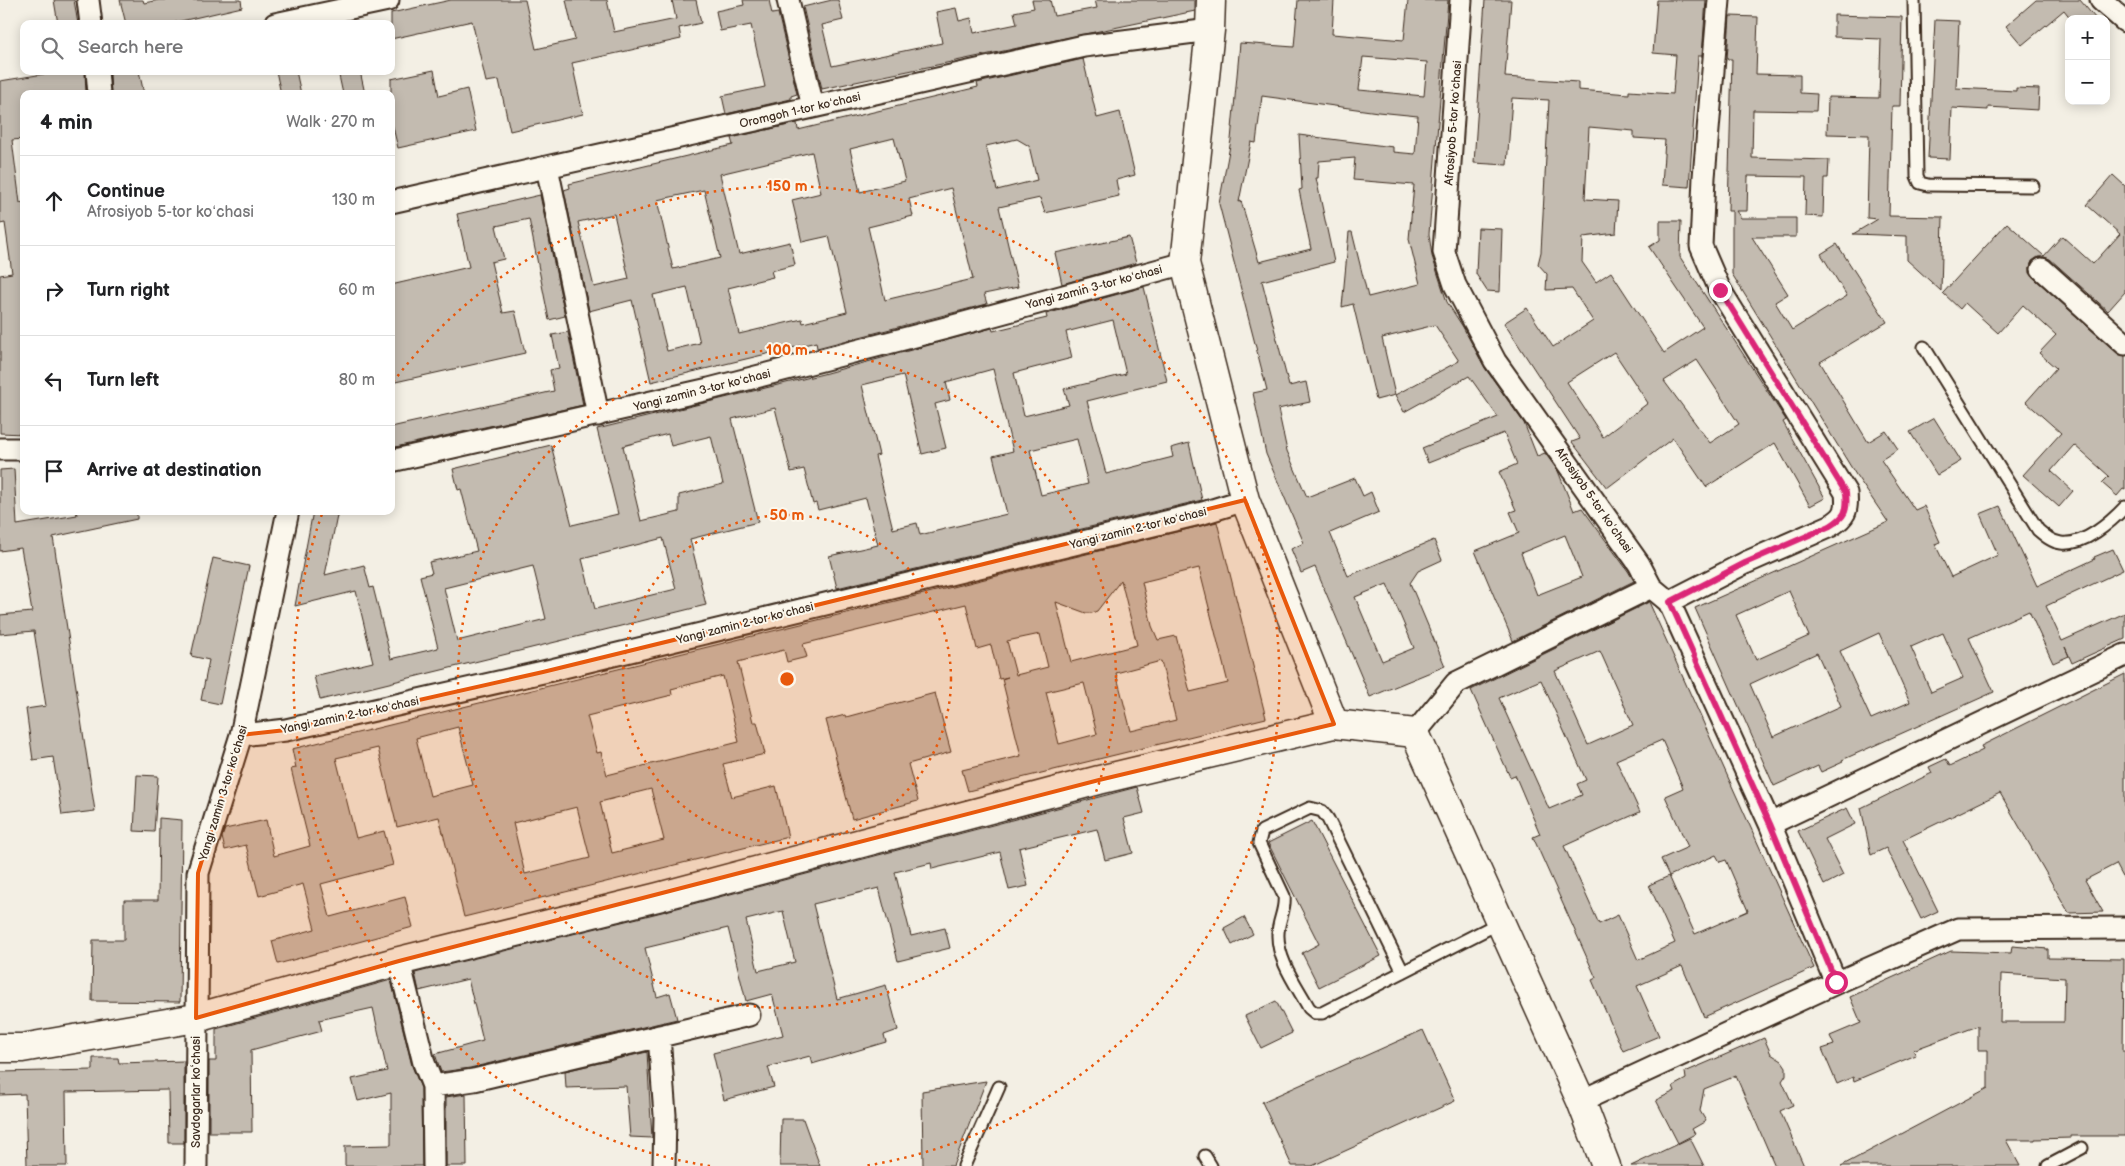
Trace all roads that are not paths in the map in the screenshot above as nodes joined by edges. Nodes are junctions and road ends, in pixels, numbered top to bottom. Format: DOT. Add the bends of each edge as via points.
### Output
graph roads {
  1 [pos="88,0"];
  2 [pos="388,0"];
  3 [pos="788,0"];
  4 [pos="1211,0"];
  5 [pos="1461,0"];
  6 [pos="1719,0"];
  7 [pos="1914,0"];
  8 [pos="2101,0"];
  9 [pos="90,20"];
  10 [pos="294,20"];
  11 [pos="2125,21"];
  12 [pos="1210,30"];
  13 [pos="98,75"];
  14 [pos="99,90"];
  15 [pos="813,107"];
  16 [pos="546,167"];
  17 [pos="2033,186"];
  18 [pos="395,201"];
  19 [pos="1185,263"];
  20 [pos="2042,270"];
  21 [pos="2125,344"];
  22 [pos="1924,347"];
  23 [pos="598,415"];
  24 [pos="0,449"];
  25 [pos="20,449"];
  26 [pos="395,461"];
  27 [pos="1245,500"];
  28 [pos="2125,507"];
  29 [pos="287,515"];
  30 [pos="1651,587"];
  31 [pos="1670,602"];
  32 [pos="2125,654"];
  33 [pos="1334,724"];
  34 [pos="1415,732"];
  35 [pos="242,735"];
  36 [pos="1770,824"];
  37 [pos="1501,922"];
  38 [pos="2125,928"];
  39 [pos="400,961"];
  40 [pos="1404,972"];
  41 [pos="1836,982"];
  42 [pos="750,1015"];
  43 [pos="196,1018"];
  44 [pos="659,1036"];
  45 [pos="0,1048"];
  46 [pos="433,1086"];
  47 [pos="999,1087"];
  48 [pos="1581,1101"];
  49 [pos="2082,1148"];
  50 [pos="196,1166"];
  51 [pos="434,1166"];
  52 [pos="664,1166"];
  53 [pos="964,1166"];
  54 [pos="1606,1166"];
  55 [pos="2048,1166"];
  1 -- 9 [label="street"];
  2 -- 10 [label="street"];
  3 -- 15 [label="street"];
  4 -- 12 [label="street"];
  5 -- 30 [label="street, Afrosiyob 5-tor koʻchasi" via="1444,252 1455,285 1495,361 1639,564"];
  6 -- 31 [label="street" via="1701,246 1720,290 1846,493 1847,506 1841,519 1830,526 1745,563"];
  7 -- 17 [label="lane" via="1917,176 1920,183"];
  8 -- 11 [label="street"];
  12 -- 15 [label="street, Oromgoh 1-tor koʻchasi" via="1084,46"];
  12 -- 19 [label="street"];
  13 -- 14 [label="street"];
  15 -- 16 [label="street, Oromgoh 1-tor koʻchasi"];
  16 -- 18 [label="street, Oromgoh 1-tor koʻchasi"];
  16 -- 23 [label="street"];
  19 -- 23 [label="street, Yangi zamin 3-tor koʻchasi" via="709,389"];
  19 -- 27 [label="street"];
  20 -- 21 [label="street"];
  22 -- 28 [label="lane" via="2038,530 2049,540 2071,544 2115,518"];
  23 -- 26 [label="street, Yangi zamin 3-tor koʻchasi"];
  24 -- 25 [label="street"];
  27 -- 33 [label="street"];
  27 -- 35 [label="street, Yangi zamin 2-tor koʻchasi" via="543,672 286,730"];
  29 -- 35 [label="street, Yangi zamin 3-tor koʻchasi"];
  30 -- 31 [label="street, Afrosiyob 5-tor koʻchasi"];
  30 -- 34 [label="street" via="1456,682"];
  31 -- 36 [label="street, Afrosiyob 5-tor koʻchasi"];
  32 -- 36 [label="street"];
  33 -- 34 [label="street"];
  33 -- 39 [label="street" via="1099,780 658,897"];
  34 -- 37 [label="street"];
  35 -- 43 [label="street, Yangi zamin 3-tor koʻchasi" via="198,873"];
  36 -- 41 [label="street, Afrosiyob 5-tor koʻchasi"];
  37 -- 40 [label="lane"];
  37 -- 48 [label="street"];
  38 -- 41 [label="street" via="1958,929"];
  39 -- 43 [label="street"];
  39 -- 46 [label="street" via="424,1063"];
  40 -- 40 [label="lane" via="1322,1013 1315,1013 1309,1008 1279,948 1278,926 1285,906 1284,896 1259,843 1262,831 1310,808 1322,811"];
  41 -- 48 [label="street"];
  42 -- 44 [label="street"];
  43 -- 45 [label="street" via="22,1048"];
  43 -- 50 [label="street, Savdogarlar koʻchasi"];
  44 -- 46 [label="street" via="474,1080"];
  44 -- 52 [label="street"];
  46 -- 51 [label="street"];
  47 -- 53 [label="lane"];
  48 -- 54 [label="street"];
  49 -- 55 [label="lane"];
}
